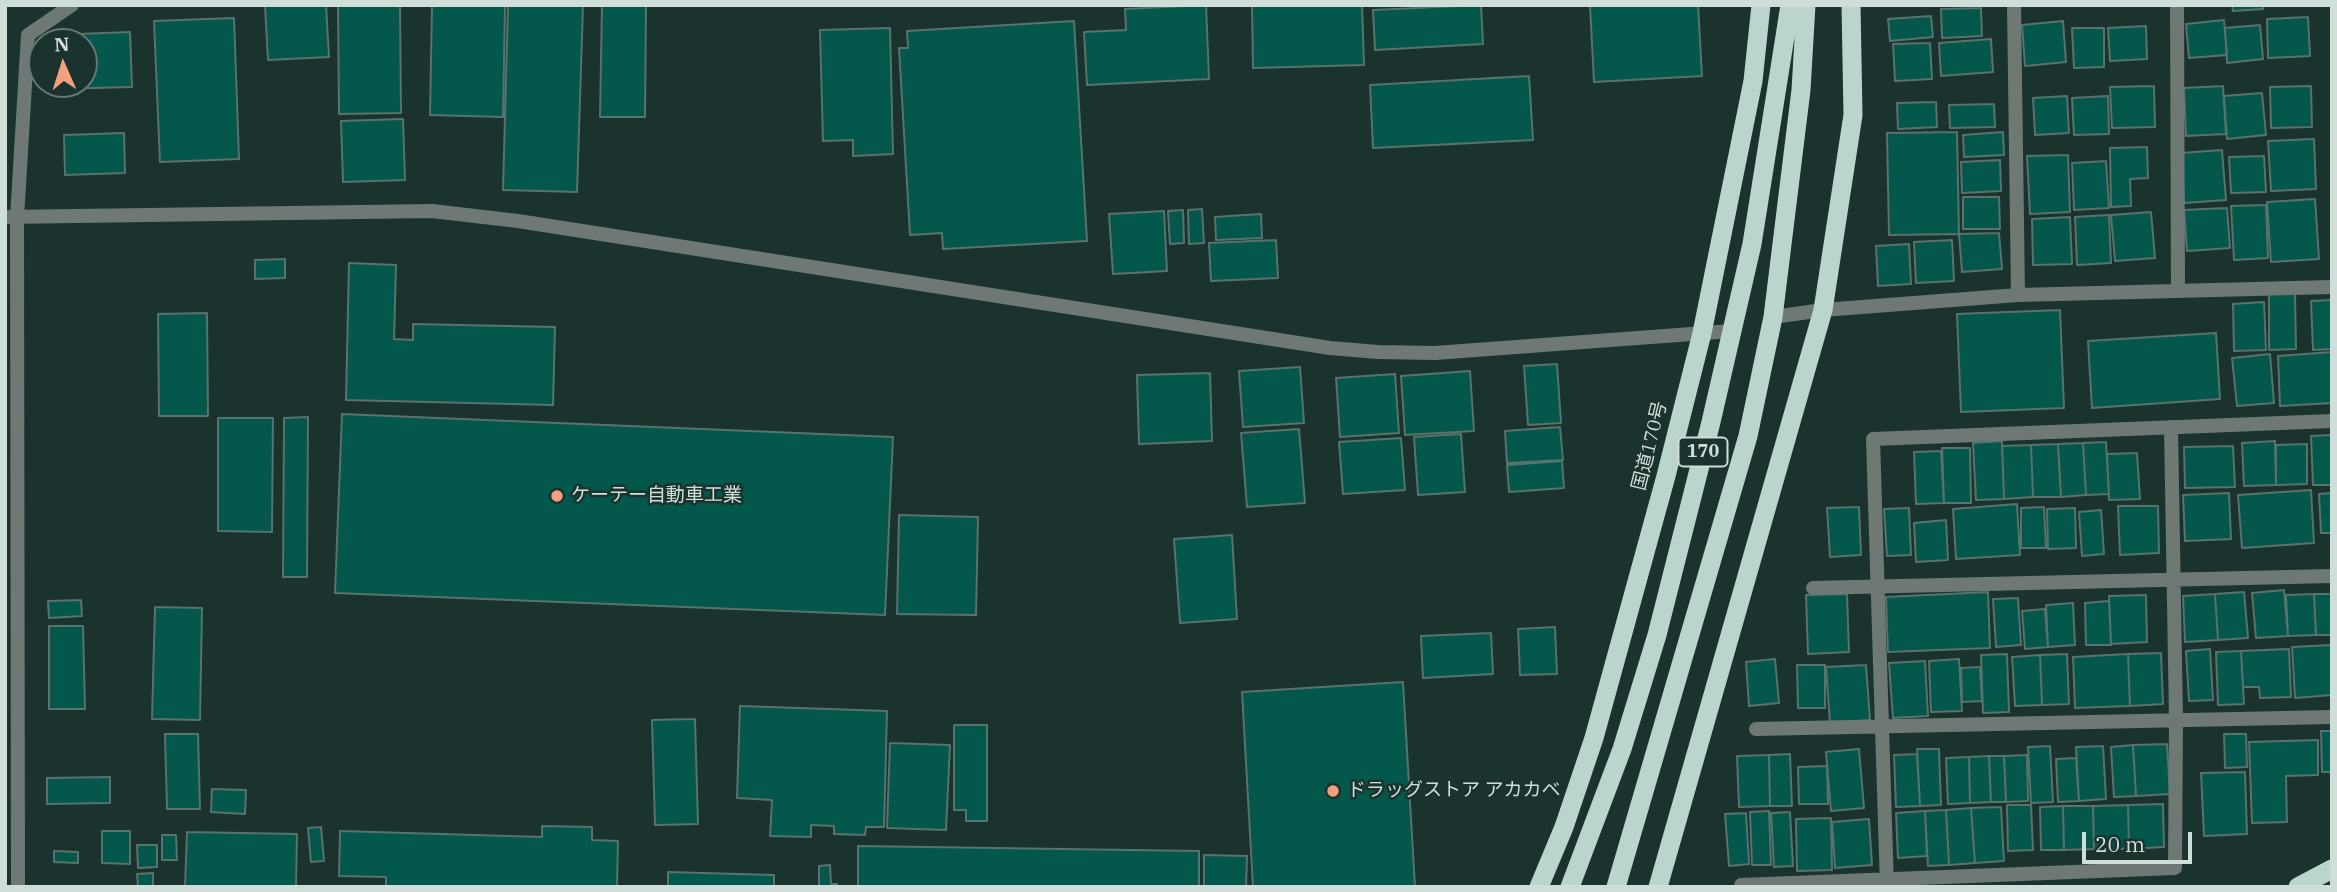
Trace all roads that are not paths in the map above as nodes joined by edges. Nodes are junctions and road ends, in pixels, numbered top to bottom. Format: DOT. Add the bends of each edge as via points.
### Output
graph roads {
  1 [pos="72,5"];
  2 [pos="1760,5"];
  3 [pos="1790,5"];
  4 [pos="1806,5"];
  5 [pos="1851,5"];
  6 [pos="2014,5"];
  7 [pos="2177,5"];
  8 [pos="11,217"];
  9 [pos="2332,287"];
  10 [pos="2178,291"];
  11 [pos="2018,295"];
  12 [pos="1823,310"];
  13 [pos="1773,317"];
  14 [pos="1732,331"];
  15 [pos="1702,333"];
  16 [pos="2332,421"];
  17 [pos="2171,427"];
  18 [pos="2332,576"];
  19 [pos="2174,580"];
  20 [pos="1877,587"];
  21 [pos="1813,588"];
  22 [pos="2332,717"];
  23 [pos="2176,720"];
  24 [pos="1882,727"];
  25 [pos="1756,729"];
  26 [pos="2332,869"];
  27 [pos="1887,883"];
  28 [pos="18,887"];
  29 [pos="1539,887"];
  30 [pos="1570,887"];
  31 [pos="1616,887"];
  32 [pos="1658,887"];
  33 [pos="1741,887"];
  34 [pos="2298,887"];
  1 -- 8 [label="street" via="28,35"];
  2 -- 15 [label="highway, 国道170号" via="1753,81"];
  3 -- 14 [label="highway, 170" via="1752,244"];
  4 -- 13 [label="highway, 170" via="1801,90"];
  5 -- 12 [label="highway" via="1853,115"];
  6 -- 11 [label="street"];
  7 -- 10 [label="street"];
  8 -- 15 [label="street" via="432,211 1378,352 1435,353"];
  8 -- 28 [label="street"];
  9 -- 10 [label="street"];
  10 -- 11 [label="street"];
  11 -- 12 [label="street"];
  12 -- 13 [label="street"];
  12 -- 32 [label="highway"];
  13 -- 31 [label="highway, 170" via="1748,436"];
  14 -- 15 [label="street"];
  14 -- 30 [label="highway, 170" via="1657,635 1622,750"];
  15 -- 29 [label="highway, 国道170号 / 170" via="1594,738"];
  16 -- 17 [label="street"];
  17 -- 19 [label="street"];
  17 -- 20 [label="street" via="1873,439"];
  18 -- 19 [label="street"];
  19 -- 20 [label="street"];
  19 -- 23 [label="street"];
  20 -- 21 [label="street"];
  20 -- 24 [label="street"];
  22 -- 23 [label="street"];
  23 -- 24 [label="street"];
  23 -- 27 [label="street" via="2175,868"];
  24 -- 25 [label="street"];
  24 -- 27 [label="street"];
  26 -- 34 [label="highway"];
  27 -- 33 [label="street"];
}
